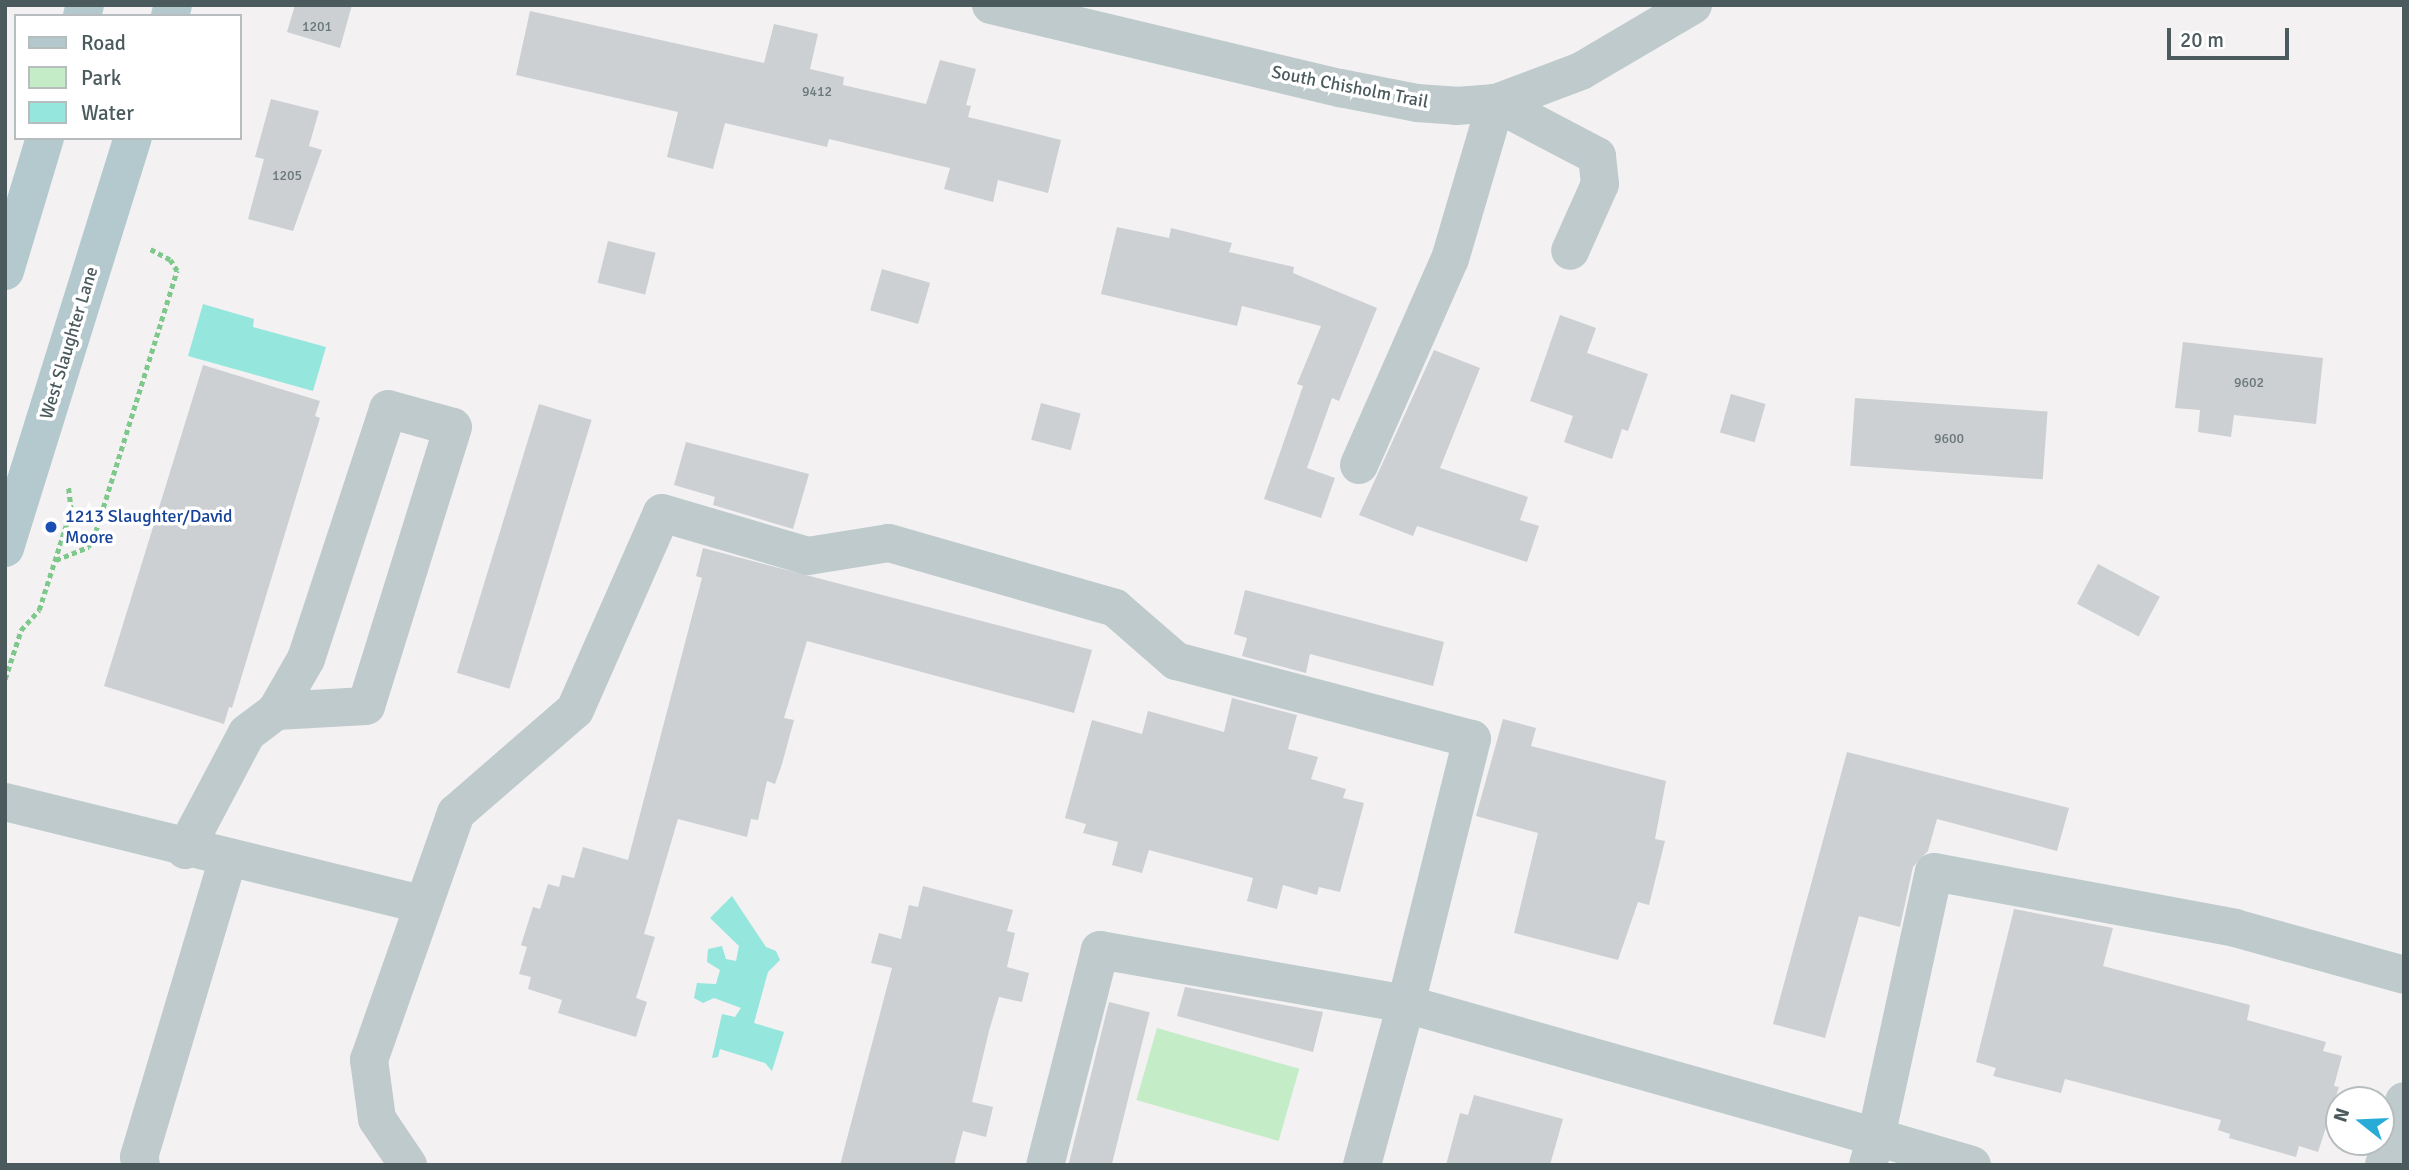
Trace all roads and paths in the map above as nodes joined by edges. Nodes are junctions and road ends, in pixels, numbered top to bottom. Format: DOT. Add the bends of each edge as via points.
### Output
graph roads {
  1 [pos="991,5"];
  2 [pos="1693,5"];
  3 [pos="1496,103"];
  4 [pos="44,140"];
  5 [pos="132,140"];
  6 [pos="149,249"];
  7 [pos="1570,251"];
  8 [pos="5,271"];
  9 [pos="1359,465"];
  10 [pos="69,491"];
  11 [pos="5,548"];
  12 [pos="55,561"];
  13 [pos="5,679"];
  14 [pos="276,711"];
  15 [pos="5,802"];
  16 [pos="185,850"];
  17 [pos="228,859"];
  18 [pos="423,905"];
  19 [pos="2404,975"];
  20 [pos="1406,1004"];
  21 [pos="2404,1101"];
  22 [pos="1872,1151"];
  23 [pos="141,1165"];
  24 [pos="408,1165"];
  25 [pos="1045,1165"];
  26 [pos="1362,1165"];
  27 [pos="1972,1165"];
  28 [pos="2384,1165"];
  1 -- 3 [label="street, South Chisholm Trail" via="1417,103"];
  2 -- 3 [label="street, South Chisholm Trail" via="1581,72"];
  3 -- 7 [label="street" via="1597,156 1600,184"];
  3 -- 9 [label="street" via="1450,259"];
  4 -- 8 [label="main road"];
  5 -- 11 [label="main road, West Slaughter Lane"];
  6 -- 12 [label="path" via="170,260 177,271 93,540 88,547"];
  10 -- 12 [label="path" via="71,510"];
  12 -- 13 [label="path" via="39,610 21,630"];
  14 -- 14 [label="street" via="306,659 388,409 453,427 366,706"];
  14 -- 16 [label="street" via="247,733"];
  15 -- 16 [label="street"];
  16 -- 17 [label="street"];
  17 -- 18 [label="street"];
  17 -- 23 [label="street" via="139,1157"];
  18 -- 20 [label="street" via="456,813 575,710 662,513 808,556 888,543 1115,608 1176,661 1472,739"];
  18 -- 24 [label="street" via="369,1060 377,1119"];
  19 -- 22 [label="street" via="2235,928 1934,872"];
  20 -- 22 [label="street"];
  20 -- 25 [label="street" via="1100,950"];
  20 -- 26 [label="street"];
  21 -- 28 [label="street"];
  22 -- 27 [label="street"];
}
